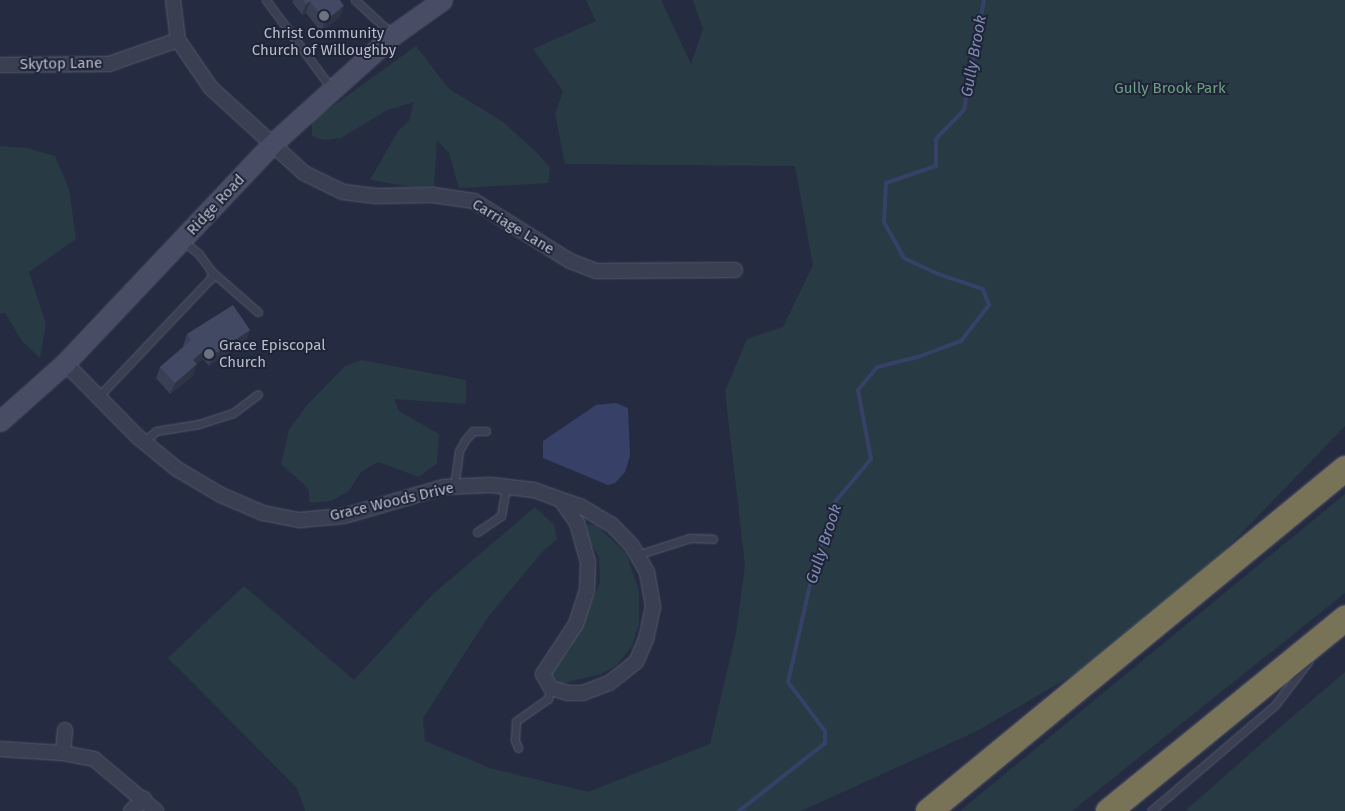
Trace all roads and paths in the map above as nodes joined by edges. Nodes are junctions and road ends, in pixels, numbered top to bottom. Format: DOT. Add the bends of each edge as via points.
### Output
graph roads {
  1 [pos="173,0"];
  2 [pos="266,0"];
  3 [pos="355,0"];
  4 [pos="442,0"];
  5 [pos="393,35"];
  6 [pos="178,40"];
  7 [pos="0,65"];
  8 [pos="331,88"];
  9 [pos="272,144"];
  10 [pos="182,240"];
  11 [pos="735,270"];
  12 [pos="212,272"];
  13 [pos="258,312"];
  14 [pos="65,363"];
  15 [pos="258,394"];
  16 [pos="98,397"];
  17 [pos="0,421"];
  18 [pos="486,431"];
  19 [pos="143,442"];
  20 [pos="1345,468"];
  21 [pos="454,487"];
  22 [pos="506,487"];
  23 [pos="561,500"];
  24 [pos="477,532"];
  25 [pos="713,539"];
  26 [pos="637,555"];
  27 [pos="1340,622"];
  28 [pos="551,688"];
  29 [pos="65,730"];
  30 [pos="518,748"];
  31 [pos="0,749"];
  32 [pos="62,753"];
  33 [pos="144,799"];
  34 [pos="131,811"];
  35 [pos="156,811"];
  36 [pos="928,811"];
  37 [pos="1108,811"];
  38 [pos="1150,811"];
  1 -- 6 [label="street"];
  2 -- 8 [label="lane"];
  3 -- 5 [label="lane"];
  4 -- 5 [label="main road, Ridge Road"];
  5 -- 8 [label="main road, Ridge Road"];
  6 -- 7 [label="street, Skytop Lane" via="109,64"];
  6 -- 9 [label="street, Carriage Lane" via="212,88"];
  8 -- 9 [label="main road, Ridge Road"];
  9 -- 10 [label="main road, Ridge Road"];
  9 -- 11 [label="street, Carriage Lane" via="304,173 343,192 378,196 433,195 474,201 570,261 596,271"];
  10 -- 12 [label="lane" via="199,254"];
  10 -- 14 [label="main road, Ridge Road"];
  12 -- 13 [label="lane"];
  12 -- 16 [label="lane" via="211,278"];
  14 -- 16 [label="street, Grace Woods Drive"];
  14 -- 17 [label="main road, Ridge Road"];
  15 -- 19 [label="lane" via="233,413 199,424 156,431"];
  16 -- 19 [label="street, Grace Woods Drive"];
  18 -- 21 [label="lane" via="473,432 465,440 459,451"];
  19 -- 21 [label="street, Grace Woods Drive" via="177,469 221,495 263,513 300,520 344,516"];
  20 -- 36 [label="highway"];
  21 -- 22 [label="street, Grace Woods Drive"];
  22 -- 23 [label="street, Grace Woods Drive" via="534,490"];
  22 -- 24 [label="lane" via="501,516"];
  23 -- 26 [label="street, Grace Woods Drive" via="612,526"];
  23 -- 28 [label="street" via="577,523 588,562 587,590 576,624 543,674"];
  25 -- 26 [label="lane" via="690,538"];
  26 -- 28 [label="street, Grace Woods Drive" via="647,572 653,607 646,639 636,662 609,684 583,692 568,693"];
  27 -- 37 [label="highway"];
  27 -- 38 [label="lane" via="1275,704"];
  28 -- 30 [label="lane" via="548,699 516,722"];
  29 -- 32 [label="street"];
  31 -- 32 [label="street"];
  32 -- 33 [label="street" via="94,759"];
  33 -- 34 [label="street"];
  33 -- 35 [label="street"];
}
